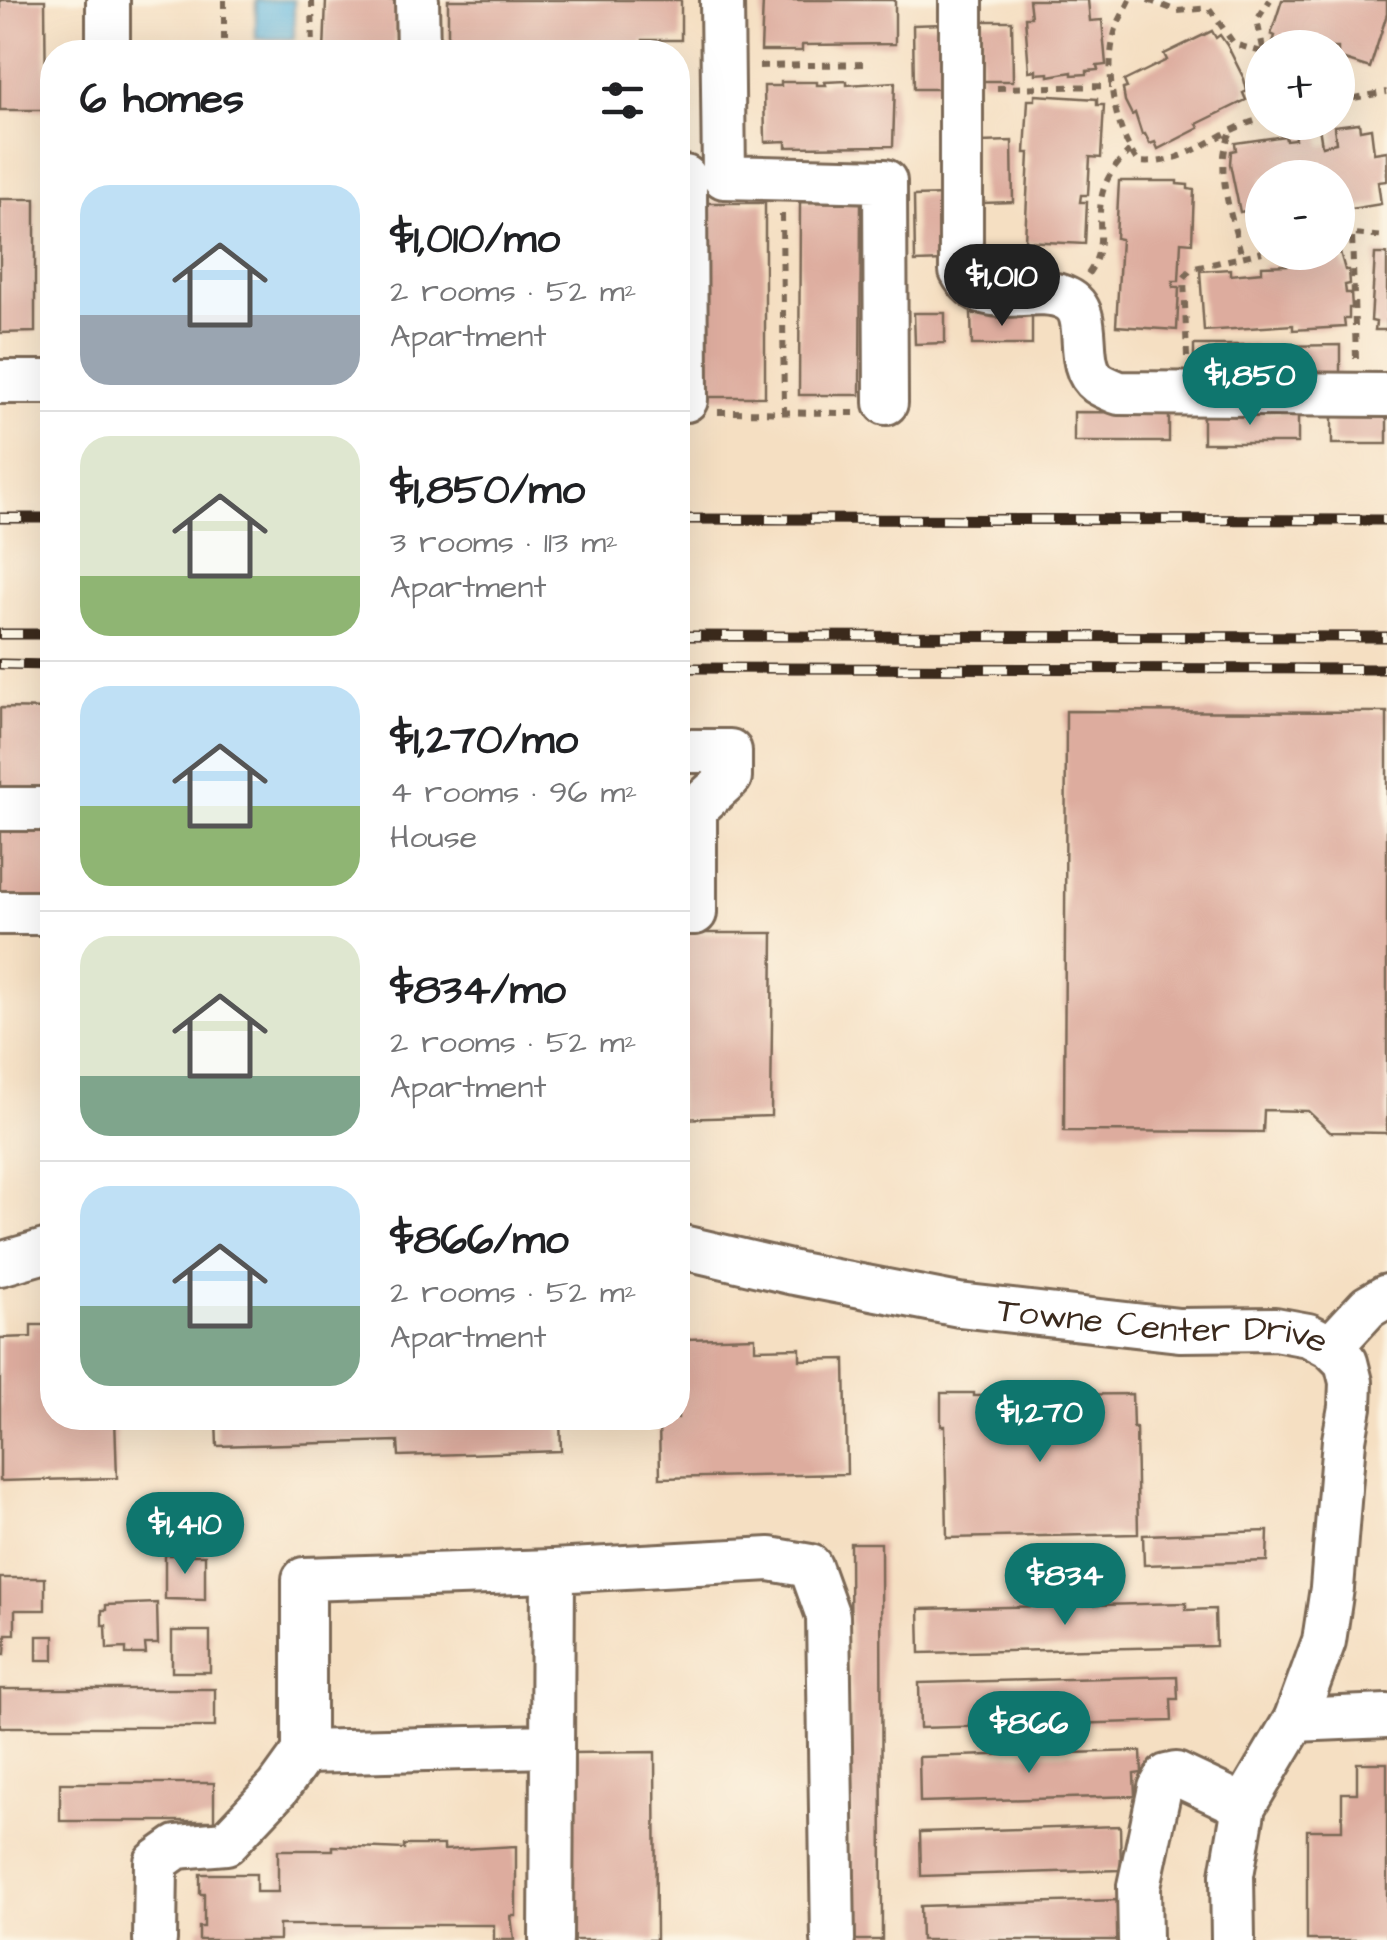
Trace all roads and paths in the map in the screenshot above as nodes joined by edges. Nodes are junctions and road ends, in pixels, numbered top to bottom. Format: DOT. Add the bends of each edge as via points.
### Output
graph roads {
  1 [pos="108,0"];
  2 [pos="224,0"];
  3 [pos="312,0"];
  4 [pos="417,0"];
  5 [pos="722,0"];
  6 [pos="961,0"];
  7 [pos="1130,0"];
  8 [pos="1148,0"];
  9 [pos="1270,0"];
  10 [pos="1259,30"];
  11 [pos="108,40"];
  12 [pos="224,40"];
  13 [pos="312,40"];
  14 [pos="418,40"];
  15 [pos="1245,46"];
  16 [pos="868,64"];
  17 [pos="723,66"];
  18 [pos="1112,86"];
  19 [pos="961,89"];
  20 [pos="1387,92"];
  21 [pos="1355,98"];
  22 [pos="1245,126"];
  23 [pos="1230,132"];
  24 [pos="1130,152"];
  25 [pos="696,177"];
  26 [pos="781,178"];
  27 [pos="1355,234"];
  28 [pos="1387,237"];
  29 [pos="1245,256"];
  30 [pos="1242,257"];
  31 [pos="1355,258"];
  32 [pos="1070,300"];
  33 [pos="0,382"];
  34 [pos="40,382"];
  35 [pos="1188,393"];
  36 [pos="1372,394"];
  37 [pos="886,402"];
  38 [pos="696,406"];
  39 [pos="784,412"];
  40 [pos="690,750"];
  41 [pos="690,805"];
  42 [pos="0,809"];
  43 [pos="40,809"];
  44 [pos="690,850"];
  45 [pos="0,913"];
  46 [pos="40,913"];
  47 [pos="690,913"];
  48 [pos="690,1249"];
  49 [pos="40,1252"];
  50 [pos="0,1264"];
  51 [pos="1387,1296"];
  52 [pos="1332,1347"];
  53 [pos="553,1571"];
  54 [pos="1387,1716"];
  55 [pos="1295,1720"];
  56 [pos="552,1746"];
  57 [pos="304,1752"];
  58 [pos="1244,1806"];
  59 [pos="155,1940"];
  60 [pos="551,1940"];
  61 [pos="833,1940"];
  62 [pos="1140,1940"];
  63 [pos="1233,1940"];
  1 -- 11 [label="street"];
  2 -- 12 [label="path"];
  3 -- 13 [label="path"];
  4 -- 14 [label="street"];
  5 -- 17 [label="street"];
  6 -- 19 [label="street"];
  7 -- 18 [label="path" via="1115,31"];
  8 -- 15 [label="path" via="1177,10 1209,8 1234,44"];
  9 -- 10 [label="path" via="1257,20"];
  16 -- 17 [label="path"];
  17 -- 25 [label="street"];
  18 -- 19 [label="path"];
  18 -- 24 [label="path"];
  19 -- 32 [label="street" via="961,271 984,293"];
  20 -- 21 [label="path"];
  22 -- 23 [label="path"];
  23 -- 24 [label="path" via="1158,164 1138,162"];
  23 -- 30 [label="path" via="1222,151"];
  24 -- 32 [label="path" via="1100,192 1098,260"];
  25 -- 26 [label="street"];
  25 -- 38 [label="street"];
  26 -- 37 [label="street" via="885,181"];
  26 -- 39 [label="path"];
  27 -- 28 [label="path"];
  29 -- 30 [label="path"];
  30 -- 35 [label="path" via="1191,269 1184,278"];
  31 -- 36 [label="path"];
  32 -- 35 [label="street" via="1080,312 1095,382 1119,393"];
  33 -- 34 [label="street"];
  35 -- 36 [label="street"];
  37 -- 39 [label="path" via="886,413"];
  38 -- 39 [label="path"];
  40 -- 41 [label="street" via="730,751 730,777"];
  42 -- 43 [label="street"];
  44 -- 47 [label="street" via="696,913"];
  45 -- 46 [label="street"];
  48 -- 52 [label="street, Towne Center Drive" via="959,1305 1179,1330 1275,1330"];
  49 -- 50 [label="street"];
  51 -- 52 [label="street"];
  52 -- 55 [label="street, Towne Center Drive" via="1346,1362 1350,1407 1324,1641"];
  53 -- 56 [label="street"];
  53 -- 57 [label="street" via="304,1579"];
  53 -- 61 [label="street" via="770,1559 810,1566 828,1616"];
  54 -- 55 [label="street"];
  55 -- 58 [label="street, Towne Center Drive"];
  56 -- 57 [label="street"];
  56 -- 60 [label="street"];
  57 -- 59 [label="street" via="226,1843 177,1847 156,1862"];
  58 -- 62 [label="street" via="1176,1774 1167,1776 1139,1886"];
  58 -- 63 [label="street, Towne Center Drive" via="1232,1875"];
}
